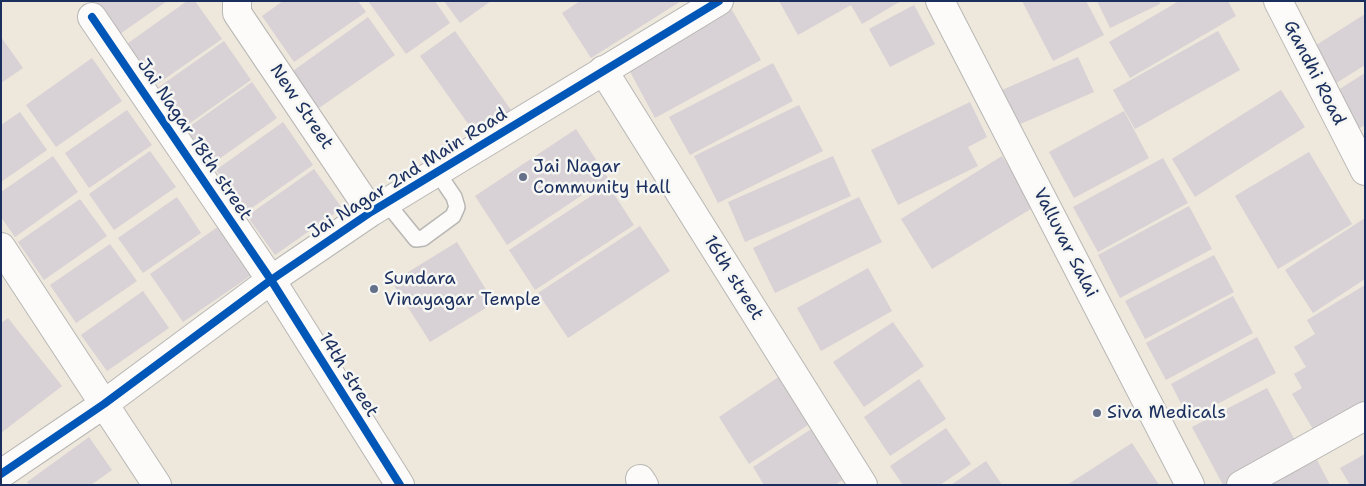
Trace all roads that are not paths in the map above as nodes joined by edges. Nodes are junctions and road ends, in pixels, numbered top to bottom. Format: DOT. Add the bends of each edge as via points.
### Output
graph roads {
  1 [pos="237,1"];
  2 [pos="719,1"];
  3 [pos="940,1"];
  4 [pos="1278,1"];
  5 [pos="92,16"];
  6 [pos="603,70"];
  7 [pos="1361,157"];
  8 [pos="436,172"];
  9 [pos="379,207"];
  10 [pos="1,247"];
  11 [pos="271,280"];
  12 [pos="104,404"];
  13 [pos="1365,416"];
  14 [pos="1,474"];
  15 [pos="157,485"];
  16 [pos="400,485"];
  17 [pos="863,485"];
  18 [pos="1190,485"];
  19 [pos="1241,485"];
  1 -- 9 [label="street, New Street" via="237,13"];
  2 -- 6 [label="street, Jai Nagar 2nd Main Road"];
  3 -- 18 [label="street, Valluvar Salai"];
  4 -- 7 [label="street, Gandhi Road"];
  5 -- 11 [label="street, Jai Nagar 18th street"];
  6 -- 8 [label="street, Jai Nagar 2nd Main Road"];
  6 -- 17 [label="street, 16th street"];
  8 -- 9 [label="street, Jai Nagar 2nd Main Road"];
  8 -- 9 [label="lane" via="457,207 453,216 423,238 416,240"];
  9 -- 11 [label="street, Jai Nagar 2nd Main Road"];
  10 -- 12 [label="street"];
  11 -- 12 [label="street, Jai Nagar 2nd Main Road"];
  11 -- 16 [label="street, 14th street"];
  12 -- 14 [label="street, Jai Nagar 2nd Main Road"];
  12 -- 15 [label="street"];
  13 -- 19 [label="street"];
}
